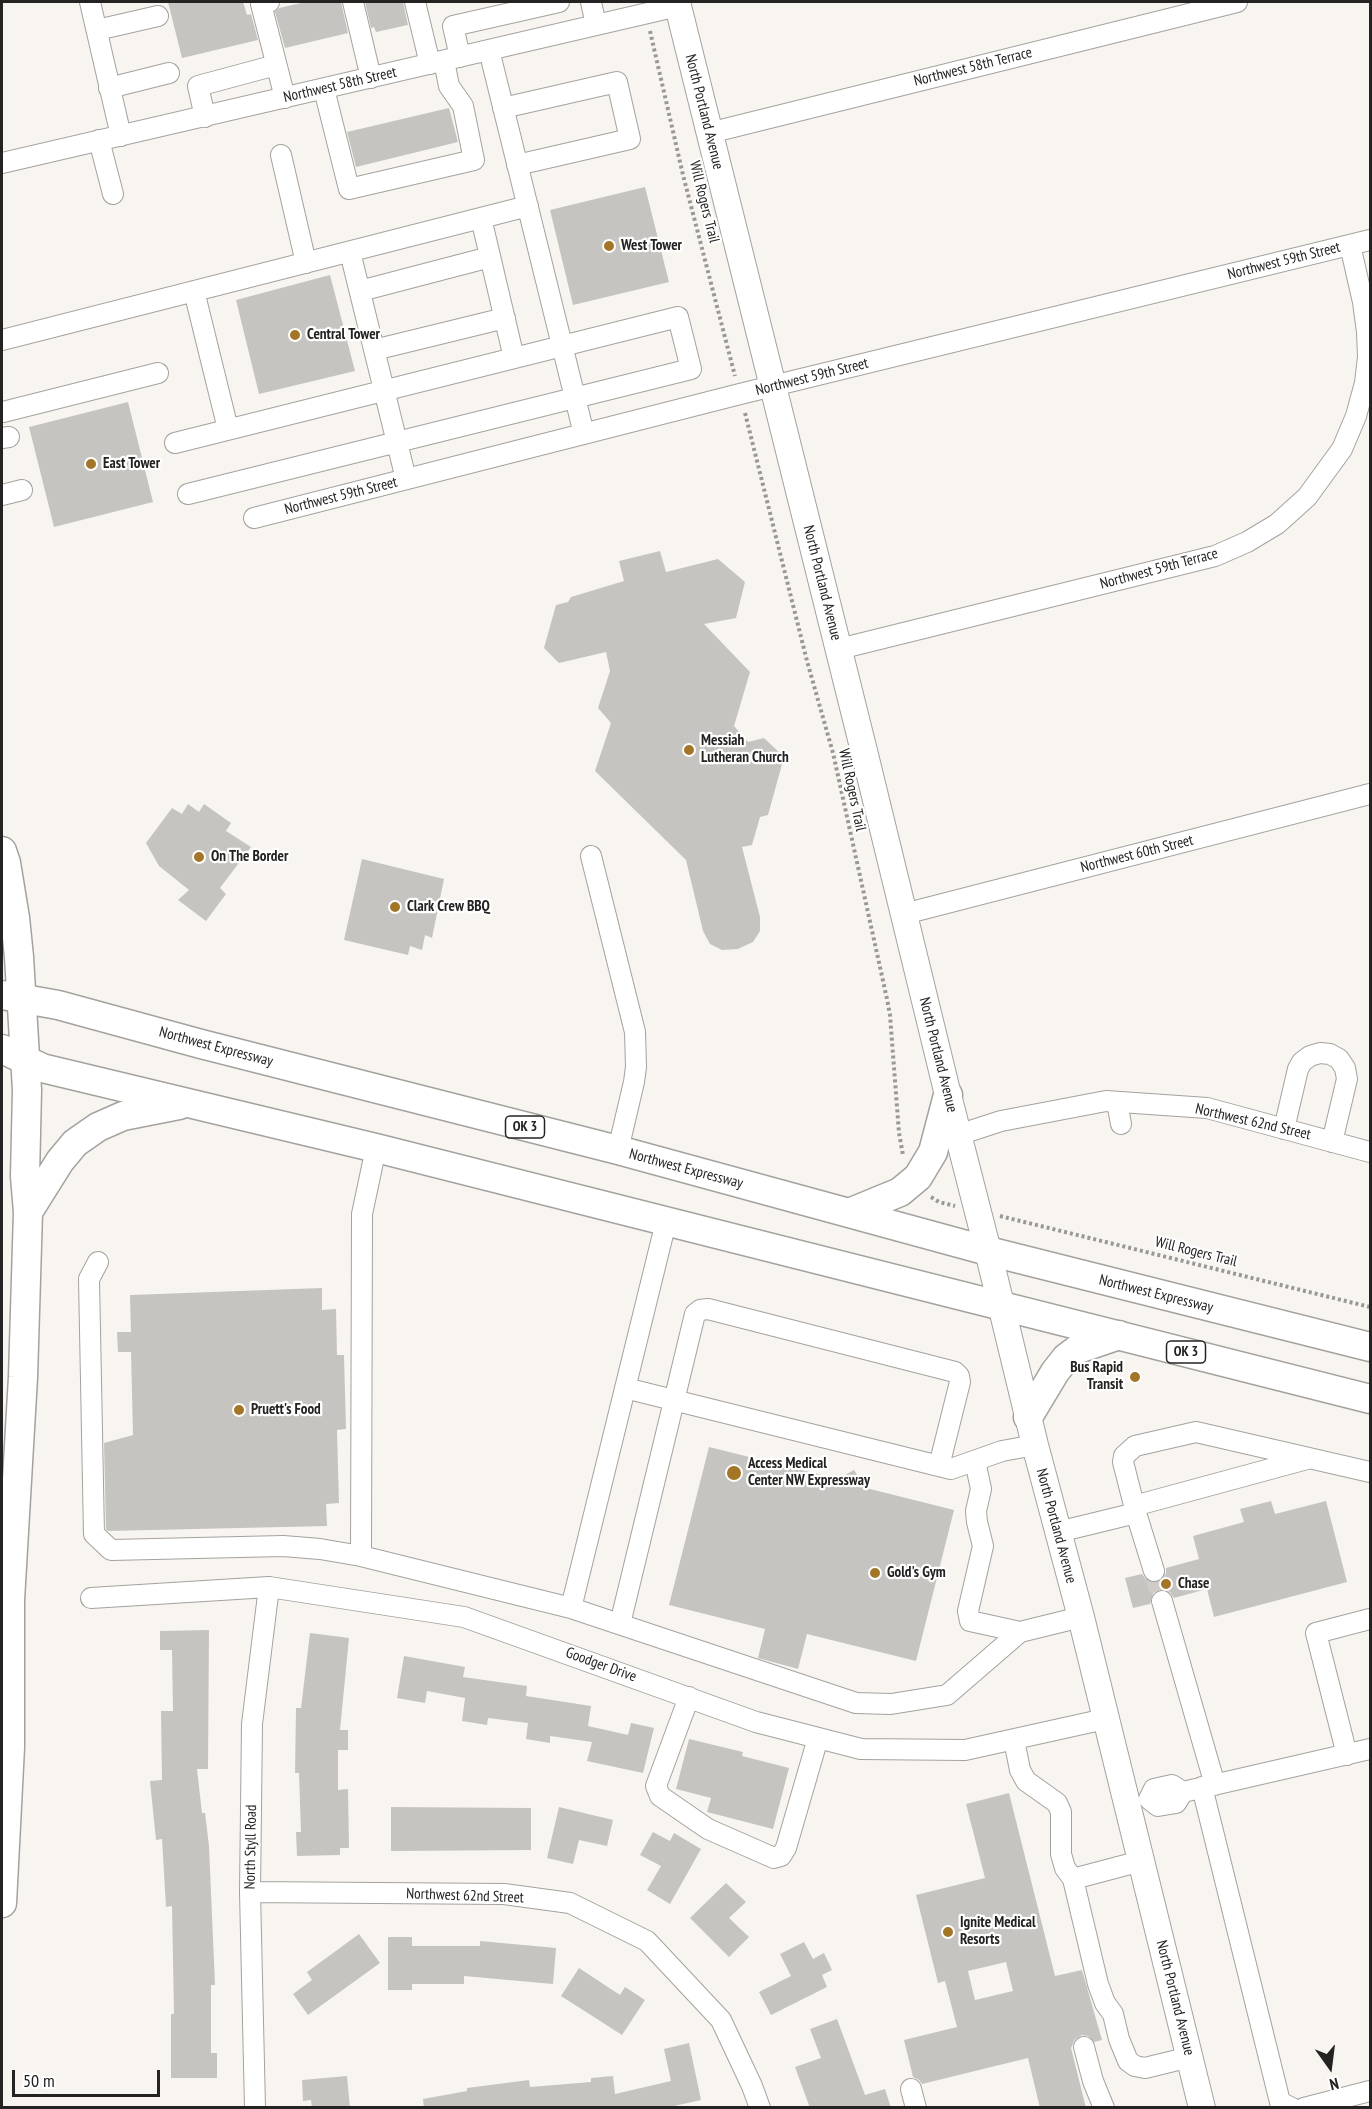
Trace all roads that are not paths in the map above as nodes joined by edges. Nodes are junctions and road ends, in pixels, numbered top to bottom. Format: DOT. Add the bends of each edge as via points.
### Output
graph roads {
  1 [pos="90,2"];
  2 [pos="269,2"];
  3 [pos="353,2"];
  4 [pos="415,2"];
  5 [pos="559,2"];
  6 [pos="591,2"];
  7 [pos="1238,2"];
  8 [pos="678,4"];
  9 [pos="528,6"];
  10 [pos="158,16"];
  11 [pos="495,16"];
  12 [pos="596,26"];
  13 [pos="97,30"];
  14 [pos="544,38"];
  15 [pos="496,49"];
  16 [pos="445,61"];
  17 [pos="276,65"];
  18 [pos="169,73"];
  19 [pos="371,78"];
  20 [pos="109,88"];
  21 [pos="324,89"];
  22 [pos="285,98"];
  23 [pos="503,108"];
  24 [pos="205,117"];
  25 [pos="709,133"];
  26 [pos="121,136"];
  27 [pos="99,141"];
  28 [pos="281,155"];
  29 [pos="2,163"];
  30 [pos="517,165"];
  31 [pos="113,194"];
  32 [pos="528,206"];
  33 [pos="481,218"];
  34 [pos="1371,240"];
  35 [pos="1350,245"];
  36 [pos="350,252"];
  37 [pos="490,257"];
  38 [pos="306,262"];
  39 [pos="194,291"];
  40 [pos="360,291"];
  41 [pos="505,318"];
  42 [pos="2,340"];
  43 [pos="562,346"];
  44 [pos="374,350"];
  45 [pos="514,358"];
  46 [pos="158,373"];
  47 [pos="773,387"];
  48 [pos="384,391"];
  49 [pos="575,398"];
  50 [pos="3,412"];
  51 [pos="228,429"];
  52 [pos="585,434"];
  53 [pos="397,442"];
  54 [pos="175,443"];
  55 [pos="406,479"];
  56 [pos="22,490"];
  57 [pos="188,494"];
  58 [pos="2,495"];
  59 [pos="254,518"];
  60 [pos="839,649"];
  61 [pos="1371,794"];
  62 [pos="2,851"];
  63 [pos="591,856"];
  64 [pos="904,914"];
  65 [pos="12,997"];
  66 [pos="13,1054"];
  67 [pos="948,1095"];
  68 [pos="1117,1102"];
  69 [pos="187,1104"];
  70 [pos="1121,1124"];
  71 [pos="1284,1129"];
  72 [pos="958,1135"];
  73 [pos="1332,1142"];
  74 [pos="376,1148"];
  75 [pos="618,1150"];
  76 [pos="1371,1152"];
  77 [pos="28,1212"];
  78 [pos="849,1213"];
  79 [pos="666,1222"];
  80 [pos="988,1251"];
  81 [pos="98,1262"];
  82 [pos="1001,1306"];
  83 [pos="1119,1335"];
  84 [pos="1371,1347"];
  85 [pos="625,1388"];
  86 [pos="1371,1399"];
  87 [pos="674,1400"];
  88 [pos="1028,1416"];
  89 [pos="1035,1445"];
  90 [pos="1310,1458"];
  91 [pos="975,1461"];
  92 [pos="939,1466"];
  93 [pos="1371,1472"];
  94 [pos="1135,1510"];
  95 [pos="1058,1532"];
  96 [pos="361,1556"];
  97 [pos="1154,1571"];
  98 [pos="269,1587"];
  99 [pos="91,1598"];
  100 [pos="1162,1601"];
  101 [pos="571,1608"];
  102 [pos="1081,1617"];
  103 [pos="1371,1619"];
  104 [pos="620,1624"];
  105 [pos="1020,1632"];
  106 [pos="689,1697"];
  107 [pos="1105,1719"];
  108 [pos="818,1738"];
  109 [pos="1014,1740"];
  110 [pos="1371,1749"];
  111 [pos="1347,1755"];
  112 [pos="1200,1788"];
  113 [pos="1138,1802"];
  114 [pos="1141,1861"];
  115 [pos="1073,1879"];
  116 [pos="250,1892"];
  117 [pos="2,1903"];
  118 [pos="1084,2047"];
  119 [pos="1190,2057"];
  120 [pos="1371,2091"];
  121 [pos="255,2108"];
  122 [pos="760,2108"];
  123 [pos="1104,2108"];
  124 [pos="1202,2108"];
  125 [pos="1292,2108"];
  126 [pos="1304,2108"];
  1 -- 13 [label="street"];
  2 -- 17 [label="street" via="261,4"];
  3 -- 19 [label="street"];
  4 -- 16 [label="street"];
  5 -- 9 [label="street"];
  6 -- 12 [label="street"];
  7 -- 25 [label="street, Northwest 58th Terrace"];
  8 -- 12 [label="street, Northwest 58th Street"];
  8 -- 25 [label="main road, North Portland Avenue"];
  9 -- 11 [label="street"];
  9 -- 14 [label="street"];
  10 -- 13 [label="street"];
  11 -- 15 [label="street"];
  11 -- 16 [label="street" via="453,26"];
  12 -- 14 [label="street, Northwest 58th Street"];
  13 -- 20 [label="street"];
  14 -- 15 [label="street, Northwest 58th Street"];
  15 -- 16 [label="street, Northwest 58th Street"];
  15 -- 23 [label="street"];
  16 -- 19 [label="street, Northwest 58th Street"];
  16 -- 21 [label="street" via="449,87 463,106 474,160 349,189"];
  17 -- 22 [label="street"];
  17 -- 24 [label="street" via="198,86"];
  18 -- 20 [label="street"];
  19 -- 21 [label="street, Northwest 58th Street"];
  20 -- 26 [label="street"];
  21 -- 22 [label="street, Northwest 58th Street"];
  22 -- 24 [label="street, Northwest 58th Street"];
  23 -- 30 [label="street"];
  23 -- 30 [label="street" via="617,82 630,139"];
  24 -- 26 [label="street, Northwest 58th Street"];
  25 -- 47 [label="main road, North Portland Avenue"];
  26 -- 27 [label="street, Northwest 58th Street"];
  27 -- 29 [label="street, Northwest 58th Street"];
  27 -- 31 [label="street"];
  28 -- 38 [label="street"];
  30 -- 32 [label="street"];
  32 -- 33 [label="street"];
  32 -- 43 [label="street"];
  33 -- 36 [label="street"];
  33 -- 37 [label="street"];
  34 -- 35 [label="street, Northwest 59th Street"];
  35 -- 47 [label="street, Northwest 59th Street"];
  35 -- 60 [label="street, Northwest 59th Terrace" via="1367,332 1365,383 1342,449 1307,497 1277,524 1215,556"];
  36 -- 38 [label="street"];
  36 -- 40 [label="street"];
  37 -- 40 [label="street"];
  37 -- 41 [label="street"];
  38 -- 39 [label="street"];
  39 -- 42 [label="street"];
  39 -- 51 [label="street"];
  40 -- 44 [label="street"];
  41 -- 44 [label="street"];
  41 -- 45 [label="street"];
  43 -- 45 [label="street"];
  43 -- 49 [label="street"];
  43 -- 49 [label="street" via="678,318 691,369"];
  44 -- 48 [label="street"];
  45 -- 48 [label="street"];
  46 -- 50 [label="street"];
  47 -- 52 [label="street, Northwest 59th Street"];
  47 -- 60 [label="main road, North Portland Avenue"];
  48 -- 51 [label="street"];
  48 -- 53 [label="street"];
  49 -- 52 [label="street"];
  49 -- 53 [label="street"];
  51 -- 54 [label="street"];
  52 -- 55 [label="street, Northwest 59th Street"];
  53 -- 55 [label="street"];
  53 -- 57 [label="street"];
  55 -- 59 [label="street, Northwest 59th Street"];
  56 -- 58 [label="street"];
  60 -- 64 [label="main road, North Portland Avenue"];
  61 -- 64 [label="street, Northwest 60th Street"];
  62 -- 65 [label="highway" via="15,918"];
  63 -- 75 [label="street" via="635,1032 634,1082"];
  64 -- 67 [label="main road, North Portland Avenue"];
  65 -- 66 [label="highway"];
  65 -- 75 [label="highway, Northwest Expressway / OK 3" via="58,1005"];
  66 -- 69 [label="highway, OK 3" via="42,1068"];
  66 -- 77 [label="highway" via="27,1090"];
  67 -- 72 [label="main road, North Portland Avenue"];
  67 -- 78 [label="highway" via="933,1152 918,1177 900,1192"];
  68 -- 70 [label="street"];
  68 -- 71 [label="street, Northwest 62nd Street" via="1207,1108"];
  68 -- 72 [label="street, Northwest 62nd Street" via="1001,1121"];
  69 -- 74 [label="highway, OK 3"];
  69 -- 77 [label="highway" via="123,1116 98,1127 75,1143 60,1161"];
  71 -- 73 [label="street, Northwest 62nd Street"];
  71 -- 73 [label="street" via="1302,1062 1320,1053 1330,1054 1345,1068 1347,1080"];
  72 -- 80 [label="main road, North Portland Avenue"];
  73 -- 76 [label="street, Northwest 62nd Street"];
  74 -- 79 [label="highway, OK 3"];
  74 -- 96 [label="street" via="362,1214"];
  75 -- 78 [label="highway, Northwest Expressway / OK 3"];
  77 -- 117 [label="highway" via="10,1600 10,1747"];
  78 -- 80 [label="highway, Northwest Expressway / OK 3"];
  79 -- 82 [label="highway, OK 3"];
  79 -- 85 [label="street"];
  80 -- 82 [label="main road, North Portland Avenue"];
  80 -- 84 [label="highway, Northwest Expressway / OK 3"];
  81 -- 96 [label="street" via="89,1280 94,1534 111,1550 284,1546"];
  82 -- 83 [label="highway, OK 3"];
  82 -- 88 [label="main road, North Portland Avenue"];
  83 -- 86 [label="highway, OK 3"];
  83 -- 88 [label="highway" via="1078,1349 1066,1358"];
  85 -- 87 [label="street"];
  85 -- 101 [label="street"];
  87 -- 92 [label="street"];
  87 -- 92 [label="street" via="695,1314 708,1309 955,1372 960,1382"];
  87 -- 104 [label="street"];
  88 -- 89 [label="main road, North Portland Avenue"];
  89 -- 91 [label="street"];
  89 -- 95 [label="main road, North Portland Avenue"];
  90 -- 93 [label="street"];
  90 -- 94 [label="street"];
  90 -- 94 [label="street" via="1196,1432 1135,1446 1123,1462"];
  91 -- 92 [label="street" via="951,1469"];
  91 -- 105 [label="street" via="981,1490 977,1522 983,1546 968,1611 970,1621"];
  94 -- 95 [label="street"];
  94 -- 97 [label="street"];
  95 -- 102 [label="main road, North Portland Avenue"];
  96 -- 101 [label="street"];
  98 -- 99 [label="street, Goodger Drive"];
  98 -- 106 [label="street, Goodger Drive" via="464,1617"];
  98 -- 116 [label="street, North Styll Road" via="252,1724"];
  100 -- 112 [label="street"];
  101 -- 104 [label="street"];
  102 -- 105 [label="street"];
  102 -- 107 [label="main road, North Portland Avenue"];
  103 -- 111 [label="street" via="1316,1633"];
  104 -- 105 [label="street" via="855,1703 891,1704 947,1695"];
  106 -- 108 [label="street, Goodger Drive" via="756,1722"];
  106 -- 108 [label="street" via="656,1786 660,1796 708,1829 774,1858 786,1848"];
  107 -- 109 [label="street, Goodger Drive"];
  107 -- 113 [label="main road, North Portland Avenue"];
  108 -- 109 [label="street, Goodger Drive" via="872,1750 965,1750"];
  109 -- 115 [label="street" via="1026,1781 1057,1803 1061,1812 1061,1854"];
  110 -- 111 [label="street"];
  111 -- 112 [label="street"];
  112 -- 113 [label="street" via="1176,1803 1158,1806"];
  112 -- 125 [label="street" via="1280,2102"];
  113 -- 114 [label="main road, North Portland Avenue"];
  114 -- 115 [label="street"];
  114 -- 119 [label="main road, North Portland Avenue"];
  115 -- 119 [label="street" via="1098,1984 1113,2014 1128,2061 1145,2068"];
  116 -- 121 [label="street, North Styll Road"];
  116 -- 122 [label="street, Northwest 62nd Street" via="504,1894 570,1903 646,1941 721,2020"];
  118 -- 123 [label="street"];
  119 -- 124 [label="main road, North Portland Avenue"];
  120 -- 126 [label="street"];
}
